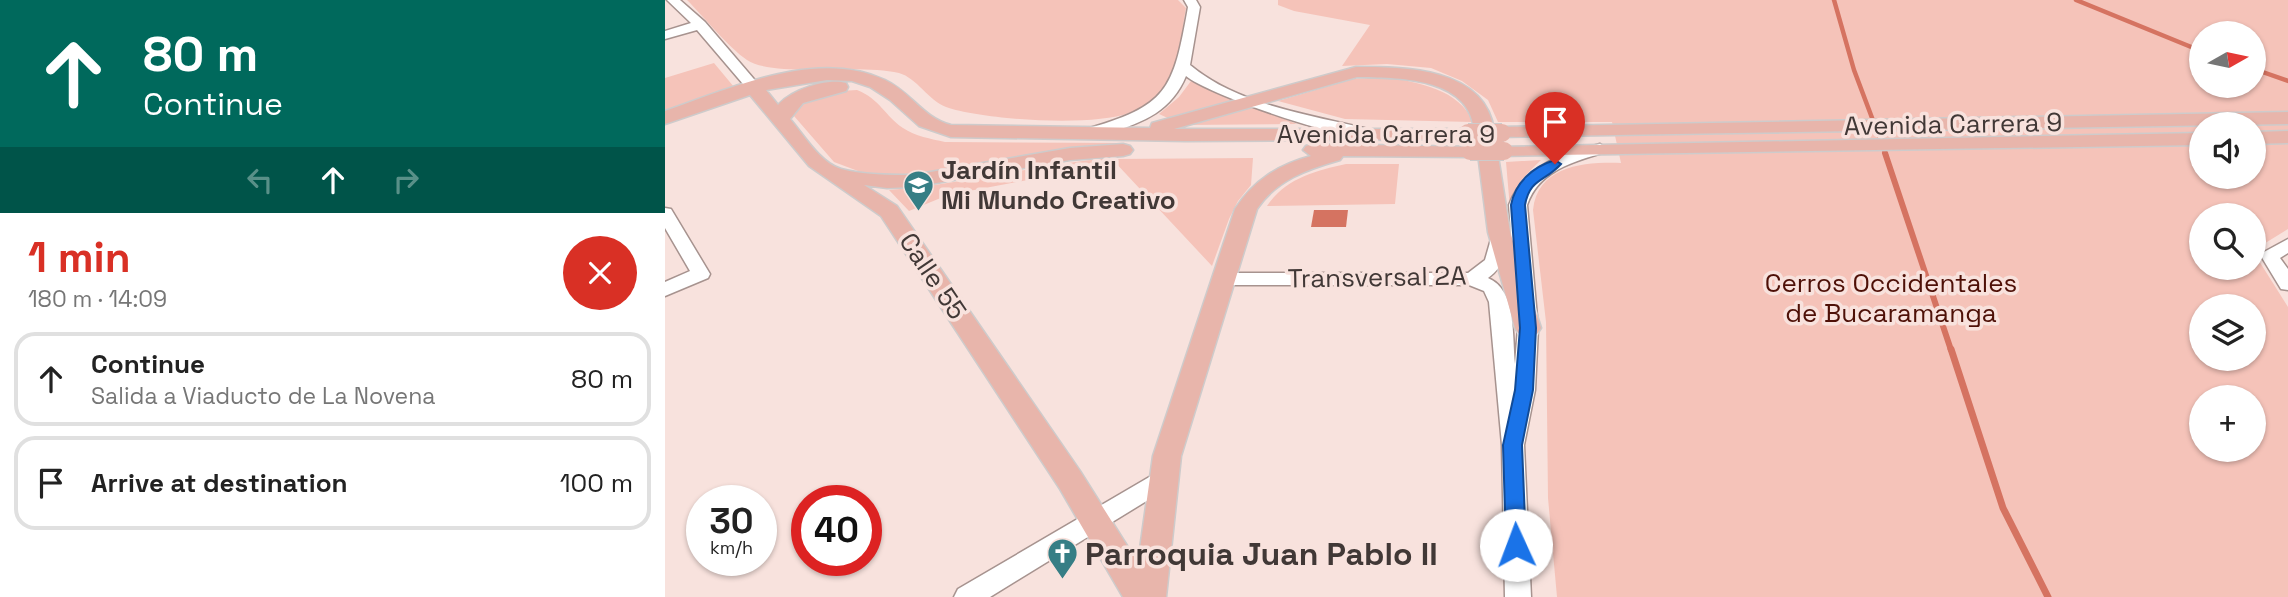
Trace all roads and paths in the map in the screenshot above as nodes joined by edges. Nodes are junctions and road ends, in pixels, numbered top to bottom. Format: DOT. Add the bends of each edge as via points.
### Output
graph roads {
  1 [pos="673,0"];
  2 [pos="1190,0"];
  3 [pos="700,25"];
  4 [pos="665,35"];
  5 [pos="1184,67"];
  6 [pos="754,88"];
  7 [pos="895,94"];
  8 [pos="1252,101"];
  9 [pos="665,118"];
  10 [pos="780,118"];
  11 [pos="2288,118"];
  12 [pos="1084,134"];
  13 [pos="1125,135"];
  14 [pos="2288,137"];
  15 [pos="2266,138"];
  16 [pos="2189,139"];
  17 [pos="1360,143"];
  18 [pos="1607,143"];
  19 [pos="829,173"];
  20 [pos="665,213"];
  21 [pos="1499,232"];
  22 [pos="2288,245"];
  23 [pos="2270,256"];
  24 [pos="2288,266"];
  25 [pos="1223,279"];
  26 [pos="1471,279"];
  27 [pos="2288,284"];
  28 [pos="665,289"];
  29 [pos="1528,328"];
  30 [pos="1513,445"];
  31 [pos="1163,480"];
  32 [pos="1095,520"];
  33 [pos="967,597"];
  34 [pos="1141,597"];
  35 [pos="1150,597"];
  36 [pos="1518,597"];
  1 -- 3 [label="street, Calle 55"];
  2 -- 5 [label="street" via="1194,7"];
  3 -- 4 [label="street"];
  3 -- 6 [label="street, Calle 55"];
  5 -- 8 [label="street" via="1203,83"];
  5 -- 12 [label="street" via="1172,93 1154,110 1124,124"];
  6 -- 7 [label="main road, Avenida Carrera 9" via="793,78 842,76 873,81"];
  6 -- 9 [label="main road, Avenida Carrera 9"];
  6 -- 10 [label="main road, Calle 55"];
  7 -- 10 [label="main road" via="855,86 825,90 789,104"];
  7 -- 12 [label="main road, Avenida Carrera 9" via="919,119 937,128"];
  8 -- 13 [label="main road"];
  8 -- 17 [label="street"];
  8 -- 21 [label="main road" via="1368,71 1410,73 1453,86 1472,101 1483,119"];
  10 -- 19 [label="main road, Calle 55"];
  11 -- 18 [label="main road, Avenida Carrera 9"];
  12 -- 13 [label="main road, Avenida Carrera 9"];
  13 -- 17 [label="main road, Avenida Carrera 9"];
  14 -- 15 [label="main road"];
  16 -- 18 [label="main road, Avenida Carrera 9"];
  17 -- 18 [label="main road, Avenida Carrera 9, bridge"];
  17 -- 19 [label="main road, Avenida Carrera 9" via="1092,151 899,182"];
  17 -- 25 [label="main road" via="1301,164 1261,189 1246,209"];
  18 -- 29 [label="street" via="1540,172 1521,192 1518,205"];
  19 -- 32 [label="main road, Calle 55" via="889,211"];
  20 -- 28 [label="street" via="701,274"];
  21 -- 26 [label="street, Transversal 2A" via="1496,261"];
  21 -- 29 [label="main road"];
  22 -- 23 [label="street"];
  23 -- 24 [label="street"];
  23 -- 27 [label="street"];
  25 -- 26 [label="street, Transversal 2A"];
  25 -- 31 [label="main road"];
  26 -- 30 [label="street" via="1491,287 1499,302"];
  29 -- 30 [label="street" via="1524,390"];
  30 -- 36 [label="street"];
  31 -- 32 [label="street"];
  31 -- 35 [label="main road"];
  32 -- 33 [label="street"];
  32 -- 34 [label="main road, Calle 55"];
}
